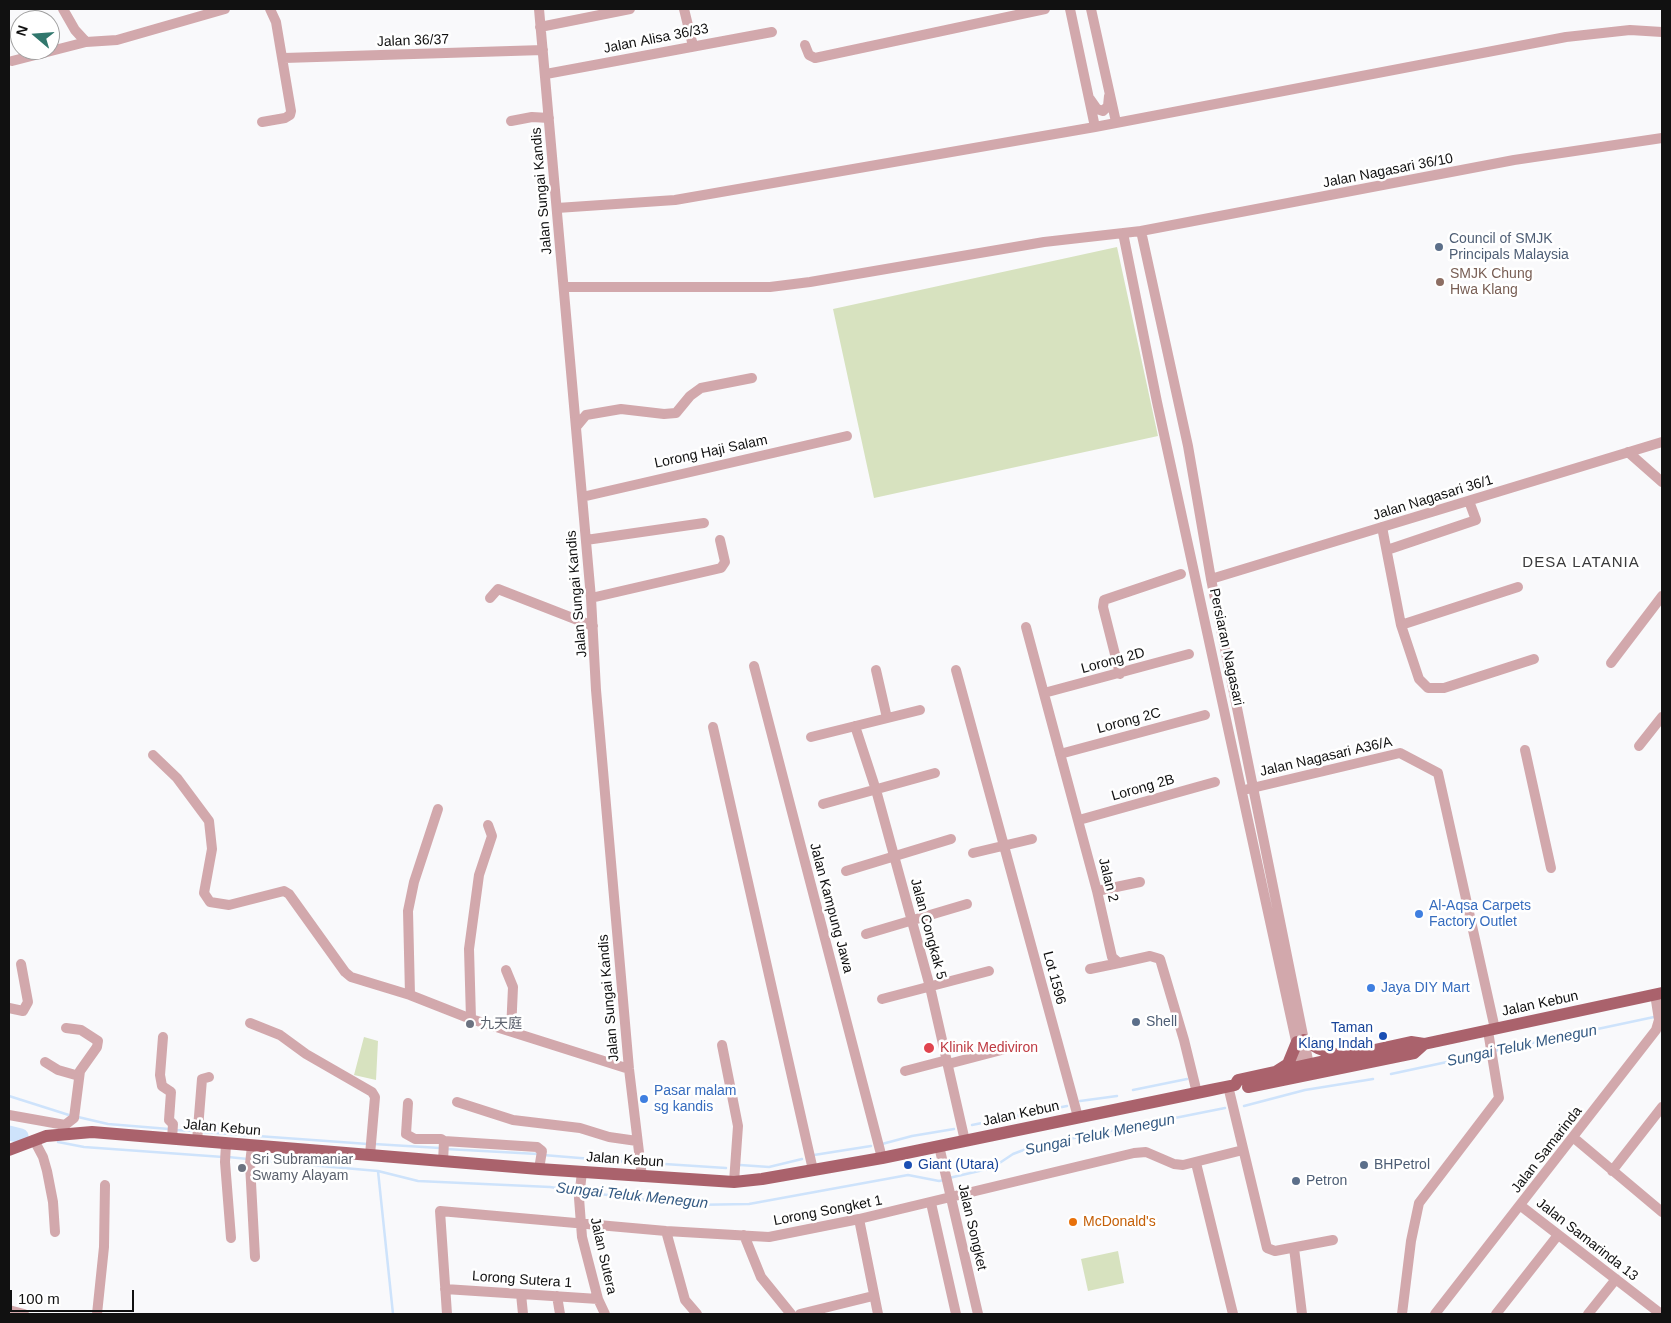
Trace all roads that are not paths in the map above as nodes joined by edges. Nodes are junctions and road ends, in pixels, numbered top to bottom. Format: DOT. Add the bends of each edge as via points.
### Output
graph roads {
  1 [pos="63,9"];
  2 [pos="225,9"];
  3 [pos="270,9"];
  4 [pos="539,9"];
  5 [pos="630,9"];
  6 [pos="684,9"];
  7 [pos="1045,9"];
  8 [pos="1070,9"];
  9 [pos="1091,9"];
  10 [pos="540,27"];
  11 [pos="772,32"];
  12 [pos="1662,32"];
  13 [pos="78,34"];
  14 [pos="86,42"];
  15 [pos="75,45"];
  16 [pos="805,45"];
  17 [pos="693,46"];
  18 [pos="543,50"];
  19 [pos="284,58"];
  20 [pos="12,61"];
  21 [pos="546,74"];
  22 [pos="1110,95"];
  23 [pos="1089,98"];
  24 [pos="549,118"];
  25 [pos="511,121"];
  26 [pos="262,122"];
  27 [pos="1116,122"];
  28 [pos="1095,127"];
  29 [pos="1662,138"];
  30 [pos="558,208"];
  31 [pos="1141,231"];
  32 [pos="1123,233"];
  33 [pos="1146,253"];
  34 [pos="1128,259"];
  35 [pos="564,288"];
  36 [pos="752,378"];
  37 [pos="576,427"];
  38 [pos="847,436"];
  39 [pos="1662,442"];
  40 [pos="1628,452"];
  41 [pos="1662,482"];
  42 [pos="582,497"];
  43 [pos="1469,501"];
  44 [pos="704,523"];
  45 [pos="1382,528"];
  46 [pos="586,540"];
  47 [pos="720,540"];
  48 [pos="1387,550"];
  49 [pos="1181,574"];
  50 [pos="1211,579"];
  51 [pos="1518,587"];
  52 [pos="1662,596"];
  53 [pos="490,598"];
  54 [pos="591,598"];
  55 [pos="1401,625"];
  56 [pos="593,626"];
  57 [pos="1026,627"];
  58 [pos="1189,654"];
  59 [pos="1534,659"];
  60 [pos="1611,663"];
  61 [pos="754,666"];
  62 [pos="876,670"];
  63 [pos="956,670"];
  64 [pos="1120,674"];
  65 [pos="1044,693"];
  66 [pos="920,710"];
  67 [pos="1205,715"];
  68 [pos="1662,717"];
  69 [pos="887,718"];
  70 [pos="855,726"];
  71 [pos="713,727"];
  72 [pos="811,738"];
  73 [pos="1639,746"];
  74 [pos="1525,750"];
  75 [pos="1060,754"];
  76 [pos="153,755"];
  77 [pos="935,773"];
  78 [pos="1215,782"];
  79 [pos="1253,788"];
  80 [pos="876,790"];
  81 [pos="1242,791"];
  82 [pos="823,804"];
  83 [pos="438,809"];
  84 [pos="1078,820"];
  85 [pos="488,825"];
  86 [pos="951,839"];
  87 [pos="1032,839"];
  88 [pos="1004,846"];
  89 [pos="973,853"];
  90 [pos="894,855"];
  91 [pos="1551,868"];
  92 [pos="846,871"];
  93 [pos="1140,882"];
  94 [pos="1097,891"];
  95 [pos="967,904"];
  96 [pos="912,921"];
  97 [pos="866,934"];
  98 [pos="1118,963"];
  99 [pos="21,964"];
  100 [pos="1090,969"];
  101 [pos="506,970"];
  102 [pos="989,970"];
  103 [pos="930,987"];
  104 [pos="1659,993"];
  105 [pos="410,995"];
  106 [pos="882,999"];
  107 [pos="9,1008"];
  108 [pos="471,1020"];
  109 [pos="250,1023"];
  110 [pos="66,1028"];
  111 [pos="1492,1030"];
  112 [pos="511,1031"];
  113 [pos="163,1037"];
  114 [pos="1301,1041"];
  115 [pos="1424,1044"];
  116 [pos="722,1045"];
  117 [pos="1009,1048"];
  118 [pos="1345,1058"];
  119 [pos="45,1062"];
  120 [pos="948,1062"];
  121 [pos="629,1069"];
  122 [pos="905,1071"];
  123 [pos="1307,1071"];
  124 [pos="1275,1072"];
  125 [pos="79,1076"];
  126 [pos="209,1077"];
  127 [pos="1232,1085"];
  128 [pos="1197,1093"];
  129 [pos="457,1102"];
  130 [pos="408,1103"];
  131 [pos="1662,1107"];
  132 [pos="9,1116"];
  133 [pos="1078,1117"];
  134 [pos="64,1129"];
  135 [pos="172,1133"];
  136 [pos="197,1135"];
  137 [pos="1574,1138"];
  138 [pos="34,1140"];
  139 [pos="637,1141"];
  140 [pos="966,1141"];
  141 [pos="252,1146"];
  142 [pos="939,1146"];
  143 [pos="371,1147"];
  144 [pos="9,1150"];
  145 [pos="444,1150"];
  146 [pos="1243,1150"];
  147 [pos="225,1154"];
  148 [pos="882,1158"];
  149 [pos="541,1159"];
  150 [pos="1196,1163"];
  151 [pos="813,1170"];
  152 [pos="1612,1171"];
  153 [pos="582,1172"];
  154 [pos="642,1177"];
  155 [pos="734,1182"];
  156 [pos="105,1185"];
  157 [pos="950,1193"];
  158 [pos="931,1203"];
  159 [pos="1521,1206"];
  160 [pos="1662,1212"];
  161 [pos="860,1220"];
  162 [pos="580,1222"];
  163 [pos="666,1231"];
  164 [pos="55,1232"];
  165 [pos="744,1235"];
  166 [pos="1558,1235"];
  167 [pos="231,1238"];
  168 [pos="1333,1240"];
  169 [pos="1294,1248"];
  170 [pos="256,1257"];
  171 [pos="1616,1279"];
  172 [pos="445,1289"];
  173 [pos="521,1294"];
  174 [pos="557,1296"];
  175 [pos="873,1296"];
  176 [pos="598,1299"];
  177 [pos="9,1310"];
  178 [pos="24,1314"];
  179 [pos="97,1314"];
  180 [pos="447,1314"];
  181 [pos="523,1314"];
  182 [pos="560,1314"];
  183 [pos="605,1314"];
  184 [pos="697,1314"];
  185 [pos="791,1314"];
  186 [pos="800,1314"];
  187 [pos="878,1314"];
  188 [pos="956,1314"];
  189 [pos="978,1314"];
  190 [pos="1233,1314"];
  191 [pos="1302,1314"];
  192 [pos="1402,1314"];
  193 [pos="1435,1314"];
  194 [pos="1496,1314"];
  195 [pos="1588,1314"];
  196 [pos="1661,1314"];
  1 -- 13 [label="street"];
  2 -- 14 [label="street" via="117,40"];
  3 -- 19 [label="street"];
  4 -- 10 [label="street, Jalan Sungai Kandis"];
  5 -- 10 [label="street"];
  6 -- 17 [label="street"];
  7 -- 16 [label="street" via="815,58 809,55"];
  8 -- 23 [label="street"];
  9 -- 22 [label="street"];
  10 -- 18 [label="street, Jalan Sungai Kandis"];
  11 -- 17 [label="street, Jalan Alisa 36/33"];
  12 -- 27 [label="street" via="1603,32 1518,44"];
  13 -- 14 [label="street"];
  13 -- 15 [label="street"];
  14 -- 15 [label="street"];
  15 -- 20 [label="street"];
  17 -- 21 [label="street, Jalan Alisa 36/33"];
  18 -- 19 [label="street, Jalan 36/37"];
  18 -- 21 [label="street, Jalan Sungai Kandis"];
  19 -- 26 [label="street" via="290,115"];
  21 -- 24 [label="street, Jalan Sungai Kandis"];
  22 -- 23 [label="street" via="1108,106 1103,111 1097,109"];
  22 -- 27 [label="street"];
  23 -- 28 [label="street"];
  24 -- 25 [label="street"];
  24 -- 30 [label="street, Jalan Sungai Kandis"];
  27 -- 28 [label="street"];
  28 -- 30 [label="street" via="675,200"];
  29 -- 31 [label="street, Jalan Nagasari 36/10" via="1514,160"];
  30 -- 35 [label="street, Jalan Sungai Kandis"];
  31 -- 32 [label="street, Jalan Nagasari 36/10"];
  31 -- 33 [label="street, Persiaran Nagasari"];
  32 -- 34 [label="street, Persiaran Nagasari"];
  32 -- 35 [label="street, Jalan Nagasari 36/10" via="1044,242 770,287"];
  33 -- 34 [label="street" via="1134,245"];
  33 -- 50 [label="street, Persiaran Nagasari" via="1188,446"];
  34 -- 81 [label="street, Persiaran Nagasari"];
  35 -- 37 [label="street, Jalan Sungai Kandis"];
  36 -- 37 [label="street" via="701,388 676,413 621,409 586,415"];
  37 -- 42 [label="street, Jalan Sungai Kandis"];
  38 -- 42 [label="street, Lorong Haji Salam"];
  39 -- 40 [label="street, Jalan Nagasari 36/1"];
  40 -- 41 [label="street"];
  40 -- 43 [label="street, Jalan Nagasari 36/1"];
  42 -- 46 [label="street, Jalan Sungai Kandis"];
  43 -- 45 [label="street, Jalan Nagasari 36/1"];
  43 -- 48 [label="street" via="1476,520"];
  44 -- 46 [label="street"];
  45 -- 48 [label="street"];
  45 -- 50 [label="street, Jalan Nagasari 36/1"];
  46 -- 54 [label="street, Jalan Sungai Kandis"];
  47 -- 54 [label="street" via="725,562 721,568"];
  48 -- 55 [label="street"];
  49 -- 64 [label="street" via="1104,600"];
  50 -- 79 [label="street, Persiaran Nagasari"];
  51 -- 55 [label="street"];
  52 -- 60 [label="street"];
  53 -- 56 [label="street" via="498,589"];
  54 -- 56 [label="street, Jalan Sungai Kandis"];
  55 -- 59 [label="street" via="1419,679 1428,688 1444,688"];
  56 -- 121 [label="street, Jalan Sungai Kandis"];
  57 -- 65 [label="street, Jalan 2"];
  58 -- 64 [label="street, Lorong 2D"];
  61 -- 148 [label="street, Jalan Kampung Jawa"];
  62 -- 69 [label="street"];
  63 -- 88 [label="street, Lot 1596"];
  64 -- 65 [label="street, Lorong 2D"];
  65 -- 75 [label="street, Jalan 2"];
  66 -- 69 [label="street"];
  67 -- 75 [label="street, Lorong 2C"];
  68 -- 73 [label="street"];
  69 -- 70 [label="street"];
  70 -- 72 [label="street"];
  70 -- 80 [label="street, Jalan Congkak 5"];
  71 -- 151 [label="street"];
  74 -- 91 [label="street"];
  75 -- 84 [label="street, Jalan 2"];
  76 -- 105 [label="street" via="177,778 209,821 212,849 204,893 210,902 229,905 284,891 290,894 351,977"];
  77 -- 80 [label="street"];
  78 -- 84 [label="street, Lorong 2B"];
  79 -- 81 [label="street, Jalan Nagasari A36/A"];
  79 -- 111 [label="street, Jalan Nagasari A36/A" via="1400,753 1438,773"];
  79 -- 114 [label="street, Persiaran Nagasari"];
  80 -- 82 [label="street"];
  80 -- 90 [label="street, Jalan Congkak 5"];
  81 -- 114 [label="street, Persiaran Nagasari"];
  83 -- 105 [label="street" via="408,911"];
  84 -- 94 [label="street, Jalan 2"];
  85 -- 108 [label="street" via="492,836 479,875 469,949"];
  86 -- 90 [label="street"];
  87 -- 88 [label="street"];
  88 -- 89 [label="street"];
  88 -- 133 [label="street, Lot 1596"];
  90 -- 92 [label="street"];
  90 -- 96 [label="street, Jalan Congkak 5"];
  93 -- 94 [label="street"];
  94 -- 98 [label="street, Jalan 2" via="1112,956"];
  95 -- 96 [label="street"];
  96 -- 97 [label="street"];
  96 -- 103 [label="street, Jalan Congkak 5"];
  98 -- 100 [label="street"];
  98 -- 128 [label="street" via="1150,956 1160,959"];
  99 -- 107 [label="street" via="28,1002 23,1011"];
  101 -- 112 [label="street" via="513,987"];
  102 -- 103 [label="street"];
  103 -- 106 [label="street"];
  103 -- 120 [label="street, Jalan Congkak 5"];
  104 -- 111 [label="main road, Jalan Kebun"];
  104 -- 137 [label="street, Jalan Samarinda" via="1660,1020 1656,1030"];
  105 -- 108 [label="street"];
  108 -- 112 [label="street"];
  109 -- 143 [label="street" via="280,1035 372,1092 375,1098"];
  110 -- 125 [label="street" via="81,1030 98,1041 98,1047"];
  111 -- 115 [label="main road, Jalan Kebun"];
  111 -- 192 [label="street, Jalan Nagasari A36/A" via="1500,1092 1497,1103 1419,1203"];
  112 -- 121 [label="street"];
  113 -- 135 [label="street" via="160,1075 162,1086 171,1092 169,1120 173,1124"];
  114 -- 118 [label="main road"];
  114 -- 123 [label="street, Persiaran Nagasari"];
  114 -- 124 [label="main road" via="1288,1064"];
  115 -- 118 [label="main road, Jalan Kebun" via="1411,1042"];
  115 -- 123 [label="main road, Jalan Kebun" via="1414,1053"];
  116 -- 155 [label="street" via="738,1126"];
  117 -- 120 [label="street"];
  118 -- 123 [label="main road, Jalan Kebun"];
  119 -- 125 [label="street"];
  120 -- 122 [label="street"];
  120 -- 140 [label="street, Jalan Congkak 5"];
  121 -- 139 [label="street, Jalan Sungai Kandis"];
  123 -- 124 [label="main road, Jalan Kebun"];
  123 -- 127 [label="main road, Jalan Kebun" via="1241,1088"];
  124 -- 127 [label="main road, Jalan Kebun" via="1238,1080"];
  125 -- 134 [label="street" via="75,1116"];
  126 -- 136 [label="street" via="202,1079"];
  127 -- 128 [label="main road, Jalan Kebun"];
  127 -- 146 [label="street"];
  128 -- 133 [label="main road, Jalan Kebun"];
  129 -- 139 [label="street" via="513,1120 580,1128"];
  130 -- 145 [label="street" via="406,1134 415,1139 441,1139"];
  131 -- 152 [label="street"];
  132 -- 134 [label="street"];
  133 -- 140 [label="main road, Jalan Kebun"];
  134 -- 135 [label="main road, Jalan Kebun"];
  134 -- 138 [label="main road, Jalan Kebun"];
  135 -- 136 [label="main road, Jalan Kebun"];
  136 -- 147 [label="main road, Jalan Kebun"];
  137 -- 152 [label="street"];
  137 -- 159 [label="street, Jalan Samarinda"];
  138 -- 144 [label="main road, Jalan Kebun"];
  138 -- 164 [label="street" via="47,1171"];
  139 -- 154 [label="street, Jalan Sungai Kandis"];
  140 -- 142 [label="main road, Jalan Kebun"];
  141 -- 143 [label="main road, Jalan Kebun"];
  141 -- 147 [label="main road, Jalan Kebun"];
  141 -- 170 [label="street" via="250,1161"];
  142 -- 148 [label="main road, Jalan Kebun"];
  142 -- 157 [label="street, Jalan Songket"];
  143 -- 145 [label="main road, Jalan Kebun"];
  145 -- 149 [label="main road, Jalan Kebun"];
  145 -- 149 [label="street" via="528,1145 541,1148"];
  146 -- 150 [label="street, Lorong Songket 1"];
  146 -- 169 [label="street" via="1266,1245 1275,1251"];
  147 -- 167 [label="street"];
  148 -- 151 [label="main road, Jalan Kebun"];
  149 -- 153 [label="main road, Jalan Kebun"];
  150 -- 157 [label="street, Lorong Songket 1" via="1174,1164 1146,1152 1134,1153"];
  150 -- 190 [label="street"];
  151 -- 155 [label="main road, Jalan Kebun"];
  152 -- 160 [label="street"];
  153 -- 154 [label="main road, Jalan Kebun"];
  153 -- 162 [label="street, Jalan Sutera"];
  154 -- 155 [label="main road, Jalan Kebun"];
  156 -- 179 [label="street" via="104,1247"];
  157 -- 158 [label="street, Lorong Songket 1"];
  157 -- 189 [label="street, Jalan Songket"];
  158 -- 161 [label="street, Lorong Songket 1"];
  158 -- 188 [label="street"];
  159 -- 166 [label="street, Jalan Samarinda 13"];
  159 -- 193 [label="street, Jalan Samarinda"];
  161 -- 165 [label="street, Lorong Songket 1" via="769,1236"];
  161 -- 175 [label="street"];
  162 -- 163 [label="street, Lorong Songket 1"];
  162 -- 172 [label="street, Lorong Songket 1" via="440,1211"];
  162 -- 176 [label="street, Jalan Sutera"];
  163 -- 165 [label="street, Lorong Songket 1"];
  163 -- 184 [label="street" via="685,1300"];
  165 -- 185 [label="street" via="761,1277"];
  166 -- 171 [label="street, Jalan Samarinda 13"];
  166 -- 194 [label="street"];
  168 -- 169 [label="street"];
  169 -- 191 [label="street"];
  171 -- 195 [label="street"];
  171 -- 196 [label="street, Jalan Samarinda 13"];
  172 -- 173 [label="street, Lorong Sutera 1"];
  172 -- 180 [label="street"];
  173 -- 174 [label="street, Lorong Sutera 1"];
  173 -- 181 [label="street"];
  174 -- 176 [label="street, Lorong Sutera 1"];
  174 -- 182 [label="street"];
  175 -- 186 [label="street"];
  175 -- 187 [label="street"];
  176 -- 183 [label="street, Jalan Sutera"];
  177 -- 178 [label="street"];
}
